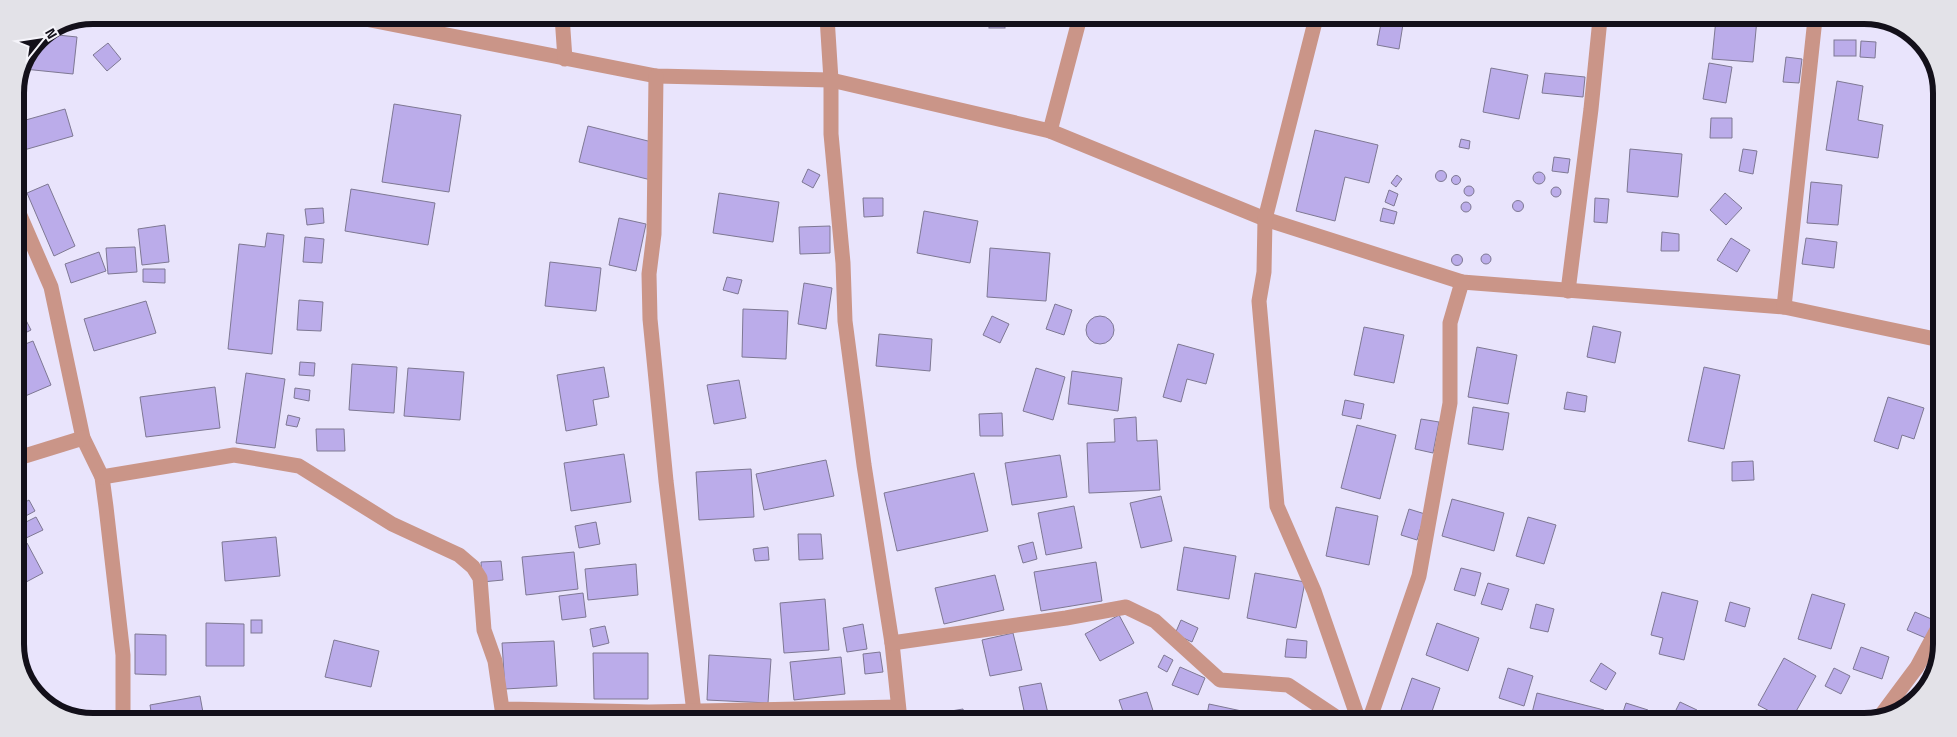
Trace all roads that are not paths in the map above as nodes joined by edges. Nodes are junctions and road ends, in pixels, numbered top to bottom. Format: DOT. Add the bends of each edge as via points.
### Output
graph roads {
  1 [pos="390,24"];
  2 [pos="563,24"];
  3 [pos="827,24"];
  4 [pos="1078,24"];
  5 [pos="1314,24"];
  6 [pos="1599,24"];
  7 [pos="1815,24"];
  8 [pos="565,59"];
  9 [pos="656,76"];
  10 [pos="831,80"];
  11 [pos="1050,131"];
  12 [pos="1265,219"];
  13 [pos="24,225"];
  14 [pos="1462,282"];
  15 [pos="1568,291"];
  16 [pos="1784,306"];
  17 [pos="1933,338"];
  18 [pos="83,438"];
  19 [pos="24,456"];
  20 [pos="102,478"];
  21 [pos="1933,637"];
  22 [pos="892,643"];
  23 [pos="1885,710"];
  24 [pos="694,712"];
  25 [pos="123,713"];
  26 [pos="586,713"];
  27 [pos="683,713"];
  28 [pos="899,713"];
  29 [pos="1330,713"];
  30 [pos="1356,713"];
  31 [pos="1372,713"];
  1 -- 8 [label="street"];
  2 -- 8 [label="street"];
  3 -- 10 [label="street"];
  4 -- 11 [label="street"];
  5 -- 12 [label="street"];
  6 -- 15 [label="street"];
  7 -- 16 [label="street"];
  8 -- 9 [label="street"];
  9 -- 10 [label="street"];
  9 -- 24 [label="street" via="650,319"];
  10 -- 11 [label="street"];
  10 -- 22 [label="street" via="831,134 845,321"];
  11 -- 12 [label="street"];
  12 -- 14 [label="street"];
  12 -- 30 [label="street" via="1264,272 1259,301 1277,506 1314,591"];
  13 -- 18 [label="street" via="51,287"];
  14 -- 15 [label="street"];
  14 -- 31 [label="street" via="1450,323 1450,404 1419,576"];
  15 -- 16 [label="street"];
  16 -- 17 [label="street"];
  18 -- 19 [label="street"];
  18 -- 20 [label="street"];
  20 -- 25 [label="street" via="122,655"];
  20 -- 26 [label="street" via="234,455 299,466 392,524 459,556 473,567 480,578 484,630 495,661 502,709"];
  21 -- 23 [label="street" via="1917,667"];
  22 -- 28 [label="street"];
  22 -- 29 [label="street" via="1126,607 1155,621 1220,680 1288,685"];
  24 -- 27 [label="street"];
  24 -- 28 [label="street"];
}
